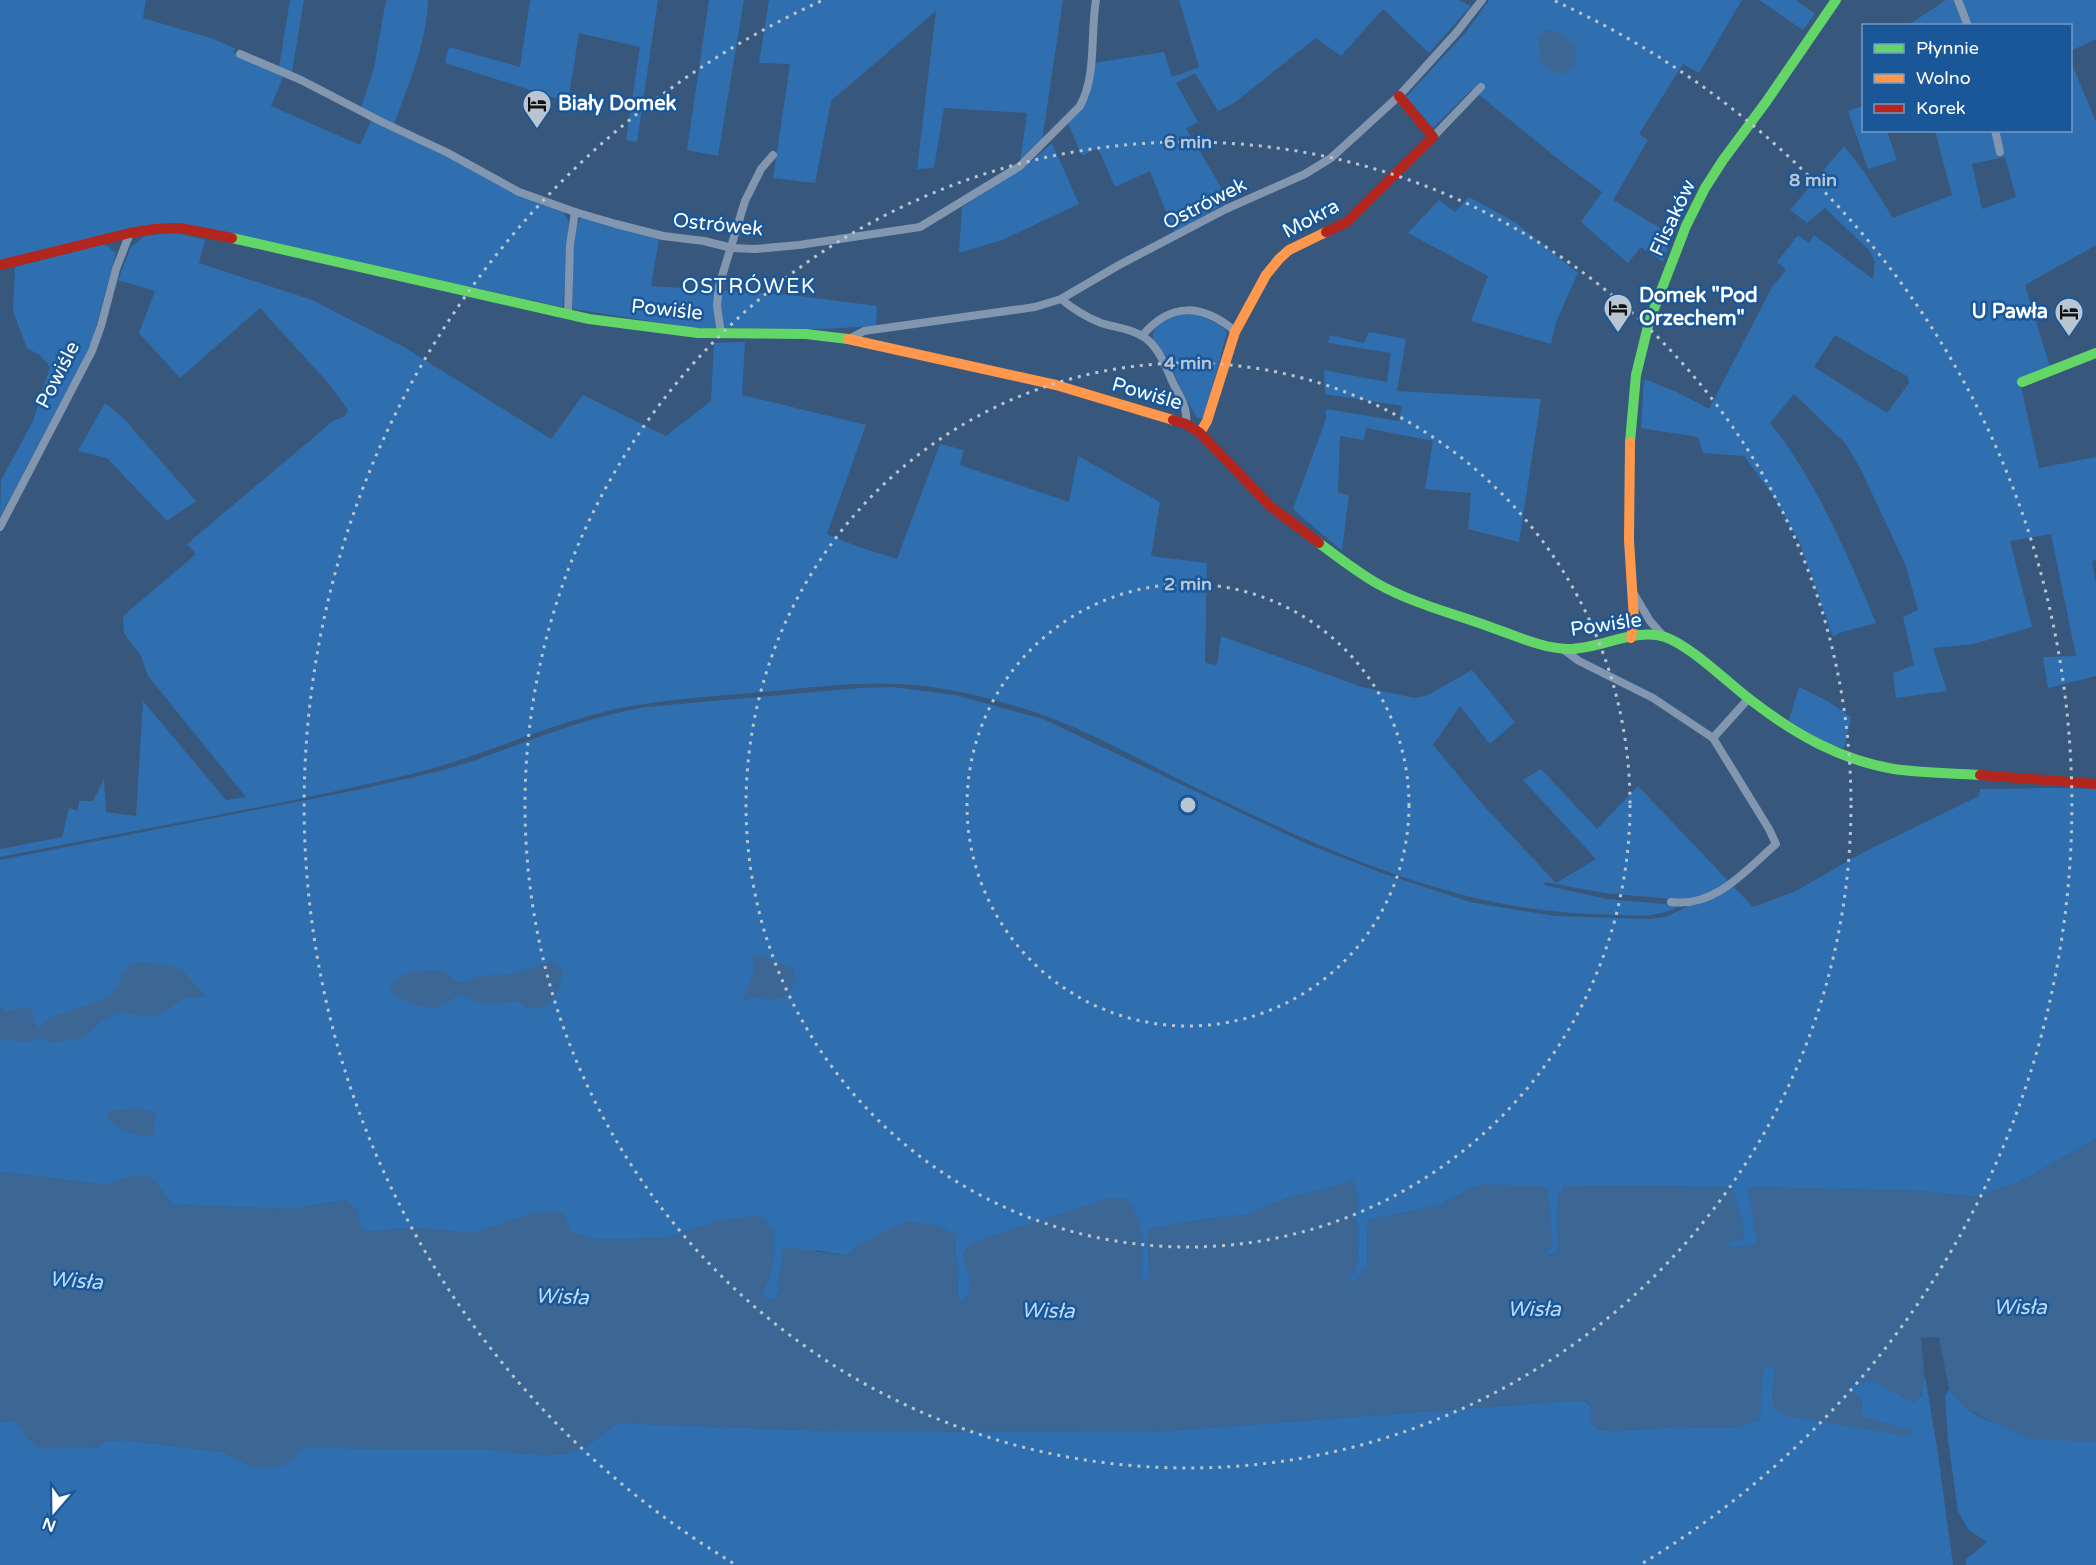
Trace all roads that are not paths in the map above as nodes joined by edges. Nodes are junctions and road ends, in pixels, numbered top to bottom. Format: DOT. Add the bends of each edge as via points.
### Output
graph roads {
  1 [pos="1096,0"];
  2 [pos="1482,0"];
  3 [pos="1836,0"];
  4 [pos="1958,0"];
  5 [pos="1967,24"];
  6 [pos="240,54"];
  7 [pos="1481,87"];
  8 [pos="1399,96"];
  9 [pos="1995,132"];
  10 [pos="1433,137"];
  11 [pos="2000,152"];
  12 [pos="773,155"];
  13 [pos="575,212"];
  14 [pos="130,233"];
  15 [pos="732,248"];
  16 [pos="0,265"];
  17 [pos="1061,300"];
  18 [pos="568,314"];
  19 [pos="1236,332"];
  20 [pos="721,333"];
  21 [pos="1142,336"];
  22 [pos="849,339"];
  23 [pos="2096,353"];
  24 [pos="2022,382"];
  25 [pos="1186,424"];
  26 [pos="1200,434"];
  27 [pos="0,526"];
  28 [pos="1634,594"];
  29 [pos="1664,637"];
  30 [pos="1631,638"];
  31 [pos="1564,650"];
  32 [pos="1749,698"];
  33 [pos="1713,738"];
  34 [pos="2096,784"];
  35 [pos="1671,902"];
  1 -- 15 [label="street, Ostrówek" via="1086,94 1080,106 1020,166 920,227 799,245"];
  2 -- 8 [label="street, Ostrówek"];
  3 -- 28 [label="street, Flisaków" via="1705,188 1649,322 1636,375 1629,458 1629,540"];
  4 -- 5 [label="street"];
  6 -- 13 [label="street, Ostrówek" via="448,153 519,192"];
  7 -- 10 [label="street"];
  8 -- 10 [label="street"];
  8 -- 17 [label="street, Ostrówek" via="1331,158 1305,174 1226,209"];
  9 -- 11 [label="street"];
  10 -- 19 [label="street, Mokra" via="1347,222 1290,249 1277,260"];
  12 -- 15 [label="street" via="748,193"];
  13 -- 15 [label="street, Ostrówek" via="663,236"];
  13 -- 18 [label="street"];
  14 -- 16 [label="street, Powiśle"];
  14 -- 18 [label="street, Powiśle" via="180,228"];
  14 -- 27 [label="street, Powiśle" via="92,351"];
  15 -- 20 [label="street" via="717,294"];
  17 -- 21 [label="street" via="1100,322"];
  17 -- 22 [label="street, Ostrówek" via="864,331"];
  18 -- 20 [label="street, Powiśle" via="670,330"];
  19 -- 21 [label="street" via="1210,314 1185,310 1159,319"];
  19 -- 26 [label="street, Mokra" via="1208,421"];
  20 -- 22 [label="street, Powiśle"];
  21 -- 25 [label="street" via="1163,360 1187,412"];
  22 -- 25 [label="street, Powiśle" via="1056,385"];
  23 -- 24 [label="street"];
  25 -- 26 [label="street, Powiśle"];
  26 -- 31 [label="street, Powiśle" via="1294,526 1380,585"];
  28 -- 29 [label="street, Flisaków"];
  28 -- 30 [label="street, Flisaków"];
  29 -- 30 [label="street, Powiśle"];
  29 -- 32 [label="street, Powiśle"];
  30 -- 31 [label="street, Powiśle"];
  31 -- 33 [label="street" via="1653,698"];
  32 -- 33 [label="street"];
  32 -- 34 [label="street, Powiśle" via="1807,741 1868,764"];
  33 -- 35 [label="street" via="1776,844 1715,895 1682,904"];
}
